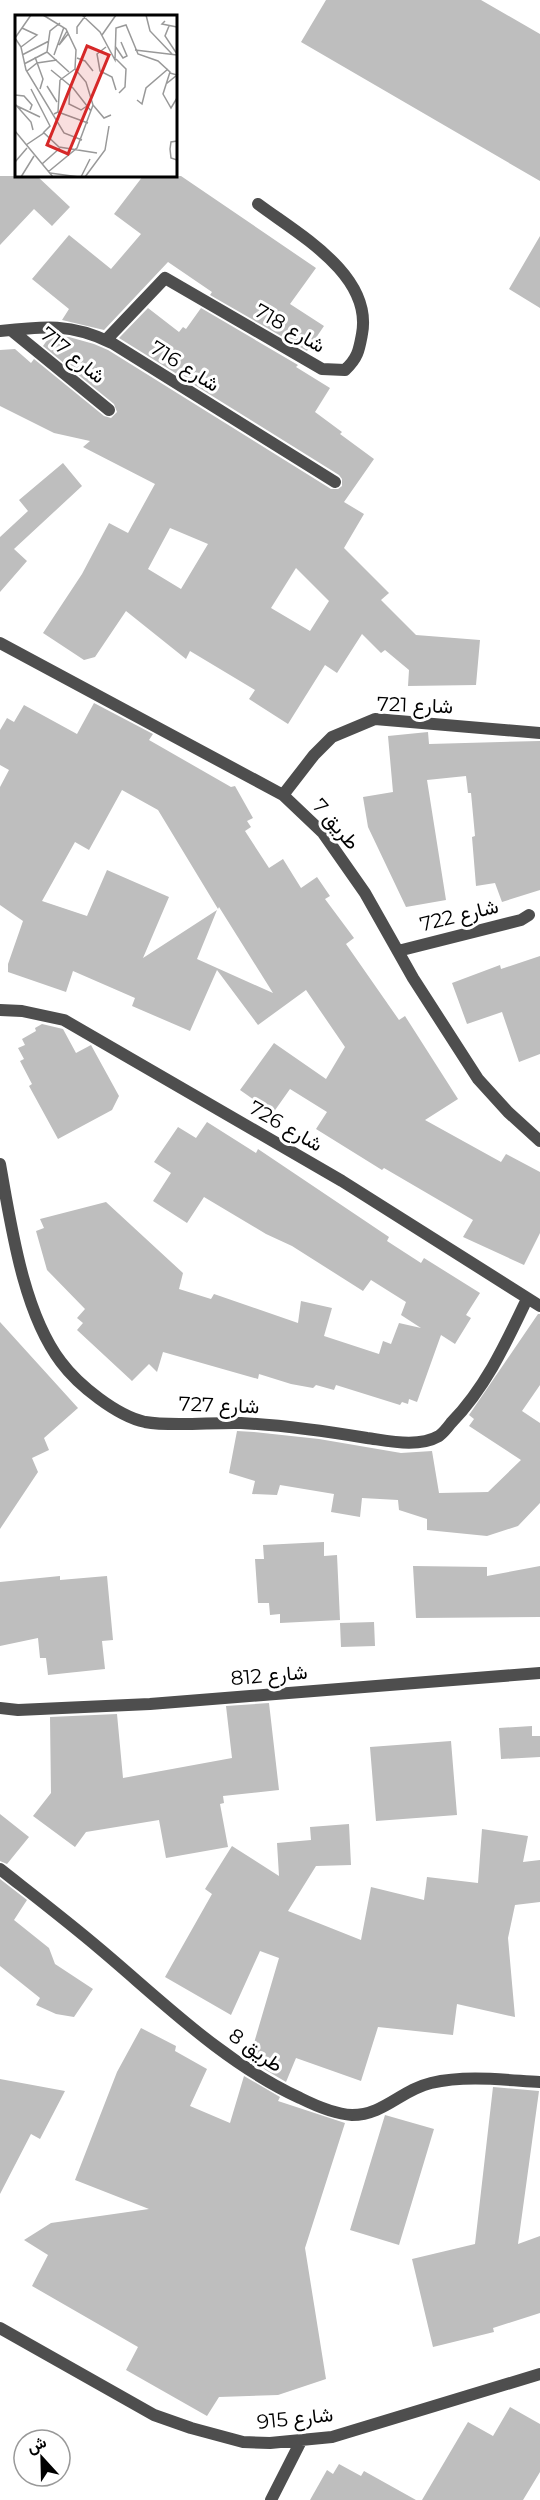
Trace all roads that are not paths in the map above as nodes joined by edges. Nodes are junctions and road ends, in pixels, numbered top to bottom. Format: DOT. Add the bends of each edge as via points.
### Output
graph roads {
  1 [pos="258,204"];
  2 [pos="6,331"];
  3 [pos="106,340"];
  4 [pos="109,410"];
  5 [pos="335,482"];
  6 [pos="0,643"];
  7 [pos="540,733"];
  8 [pos="283,795"];
  9 [pos="529,915"];
  10 [pos="398,951"];
  11 [pos="0,1010"];
  12 [pos="540,1142"];
  13 [pos="0,1164"];
  14 [pos="527,1299"];
  15 [pos="540,1306"];
  16 [pos="540,1673"];
  17 [pos="0,1708"];
  18 [pos="0,1869"];
  19 [pos="540,2082"];
  20 [pos="0,2328"];
  21 [pos="540,2374"];
  22 [pos="301,2441"];
  23 [pos="271,2500"];
  1 -- 3 [label="street, شارع 718" via="331,258 360,298 365,319 356,361 345,370 322,369 165,278"];
  2 -- 3 [label="street, شارع 716" via="71,328"];
  2 -- 4 [label="street, شارع 717"];
  3 -- 5 [label="street, شارع 716"];
  6 -- 8 [label="street, 7 طريق"];
  7 -- 8 [label="street, شارع 721" via="375,719 332,737"];
  8 -- 10 [label="street, 7 طريق" via="323,833 366,893"];
  9 -- 10 [label="street, شارع 722"];
  10 -- 12 [label="street, 7 طريق" via="478,1079"];
  11 -- 14 [label="street, شارع 726" via="64,1020 342,1181"];
  13 -- 14 [label="street, شارع 727" via="34,1313 46,1338 61,1363 85,1387 113,1408 145,1422 241,1423 392,1441 428,1440 439,1435 461,1413 495,1365"];
  14 -- 15 [label="street, شارع 726"];
  16 -- 17 [label="street, شارع 812" via="150,1704"];
  18 -- 19 [label="street, طريق 8" via="256,2077 314,2105 350,2115 372,2113 429,2084 463,2080"];
  20 -- 22 [label="street, شارع 915" via="154,2415 243,2442"];
  21 -- 22 [label="street, شارع 915" via="375,2425"];
  22 -- 23 [label="street"];
}
